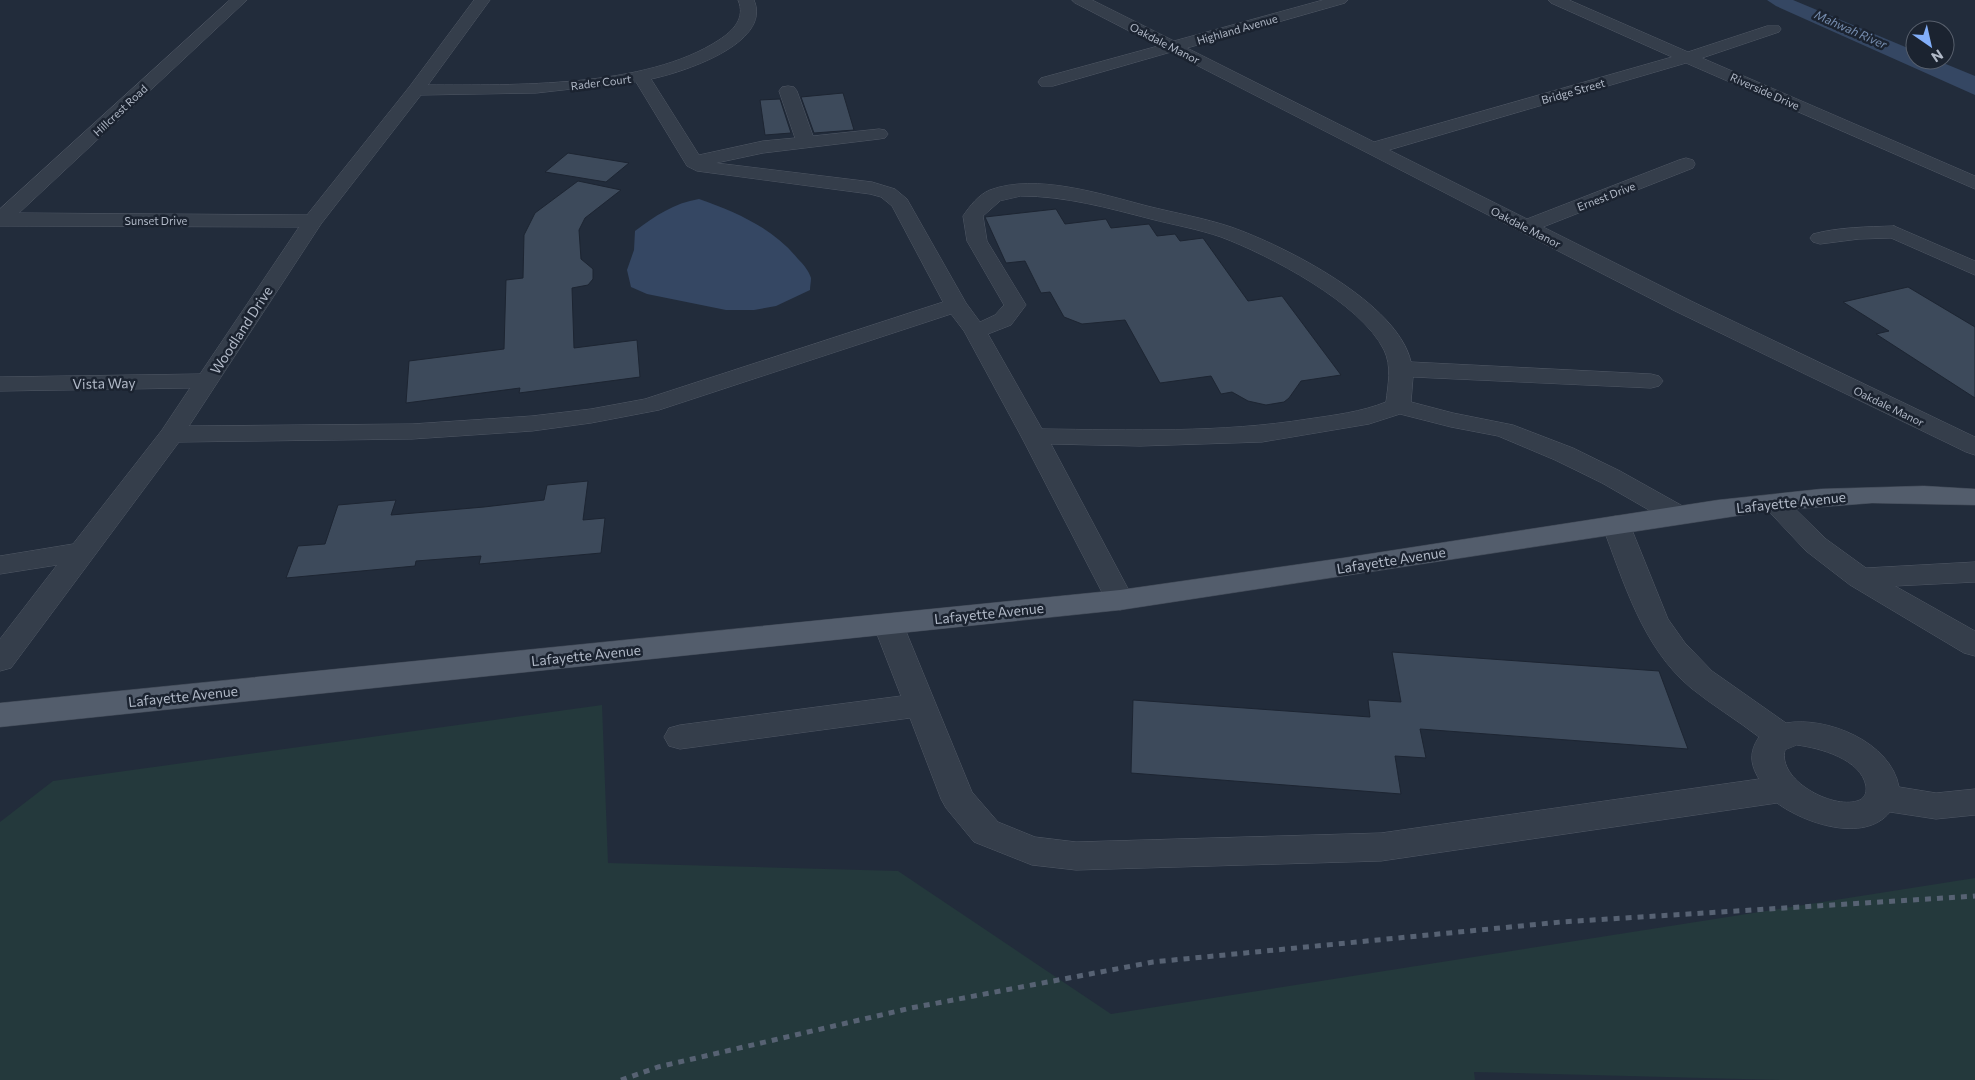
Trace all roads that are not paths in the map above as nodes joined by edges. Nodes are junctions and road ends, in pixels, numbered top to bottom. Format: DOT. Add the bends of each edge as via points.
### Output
graph roads {
  1 [pos="239,0"];
  2 [pos="482,0"];
  3 [pos="746,0"];
  4 [pos="1080,0"];
  5 [pos="1340,0"];
  6 [pos="1556,0"];
  7 [pos="1773,29"];
  8 [pos="1173,47"];
  9 [pos="1688,57"];
  10 [pos="641,77"];
  11 [pos="1047,82"];
  12 [pos="416,90"];
  13 [pos="788,91"];
  14 [pos="879,134"];
  15 [pos="806,142"];
  16 [pos="1371,149"];
  17 [pos="694,162"];
  18 [pos="1686,164"];
  19 [pos="1975,183"];
  20 [pos="1,219"];
  21 [pos="313,221"];
  22 [pos="1525,227"];
  23 [pos="1820,238"];
  24 [pos="1975,269"];
  25 [pos="956,305"];
  26 [pos="975,330"];
  27 [pos="1401,369"];
  28 [pos="208,381"];
  29 [pos="1651,381"];
  30 [pos="0,384"];
  31 [pos="1398,406"];
  32 [pos="172,434"];
  33 [pos="1034,436"];
  34 [pos="1975,447"];
  35 [pos="1975,497"];
  36 [pos="1774,503"];
  37 [pos="1678,515"];
  38 [pos="1616,525"];
  39 [pos="82,552"];
  40 [pos="0,565"];
  41 [pos="1975,572"];
  42 [pos="1860,578"];
  43 [pos="1120,600"];
  44 [pos="888,624"];
  45 [pos="1975,645"];
  46 [pos="0,660"];
  47 [pos="920,705"];
  48 [pos="0,715"];
  49 [pos="1782,736"];
  50 [pos="680,737"];
  51 [pos="1784,789"];
  52 [pos="1882,798"];
  53 [pos="1975,802"];
  1 -- 20 [label="street, Hillcrest Road"];
  2 -- 12 [label="street, Woodland Drive"];
  3 -- 10 [label="street, Rader Court" via="748,20 737,35 710,54 684,66"];
  4 -- 8 [label="street, Oakdale Manor"];
  5 -- 8 [label="street, Highland Avenue"];
  6 -- 9 [label="street, Riverside Drive"];
  7 -- 9 [label="street, Bridge Street"];
  8 -- 11 [label="street, Highland Avenue"];
  8 -- 16 [label="street, Oakdale Manor"];
  9 -- 16 [label="street, Bridge Street"];
  9 -- 19 [label="street, Riverside Drive"];
  10 -- 12 [label="street, Rader Court" via="534,89"];
  10 -- 17 [label="street"];
  12 -- 21 [label="street, Woodland Drive"];
  13 -- 15 [label="street"];
  14 -- 15 [label="street"];
  15 -- 17 [label="street" via="763,146"];
  16 -- 22 [label="street, Oakdale Manor"];
  17 -- 25 [label="street" via="704,167 872,188 888,193 900,203"];
  18 -- 22 [label="street, Ernest Drive"];
  20 -- 21 [label="street, Sunset Drive"];
  21 -- 28 [label="street, Woodland Drive"];
  22 -- 34 [label="street, Oakdale Manor"];
  23 -- 24 [label="street" via="1894,232"];
  25 -- 26 [label="street"];
  25 -- 32 [label="street" via="650,405 599,416 516,427 429,432"];
  26 -- 27 [label="street" via="992,326 1010,316 1015,305 977,241 973,216 983,203 1000,193 1033,190 1079,196 1231,234 1283,259 1325,281 1373,319 1396,350"];
  26 -- 33 [label="street"];
  27 -- 29 [label="street"];
  27 -- 31 [label="street"];
  28 -- 30 [label="street, Vista Way"];
  28 -- 32 [label="street, Woodland Drive"];
  31 -- 33 [label="street" via="1369,417 1262,434 1140,438"];
  31 -- 37 [label="street" via="1504,430 1564,454"];
  32 -- 39 [label="street, Woodland Drive"];
  33 -- 43 [label="street"];
  35 -- 36 [label="main road, Lafayette Avenue" via="1926,493"];
  36 -- 37 [label="main road, Lafayette Avenue"];
  36 -- 42 [label="street" via="1816,545"];
  37 -- 38 [label="main road, Lafayette Avenue"];
  38 -- 43 [label="main road, Lafayette Avenue" via="1263,581"];
  38 -- 49 [label="street" via="1654,620 1674,651 1701,679"];
  39 -- 40 [label="street"];
  39 -- 46 [label="street, Woodland Drive"];
  41 -- 42 [label="street"];
  42 -- 45 [label="street"];
  43 -- 44 [label="main road, Lafayette Avenue"];
  44 -- 47 [label="street"];
  44 -- 48 [label="main road, Lafayette Avenue"];
  47 -- 50 [label="street"];
  47 -- 51 [label="street" via="958,799 986,832 1032,851 1076,856 1381,847"];
  49 -- 51 [label="street" via="1772,743 1767,754 1768,767"];
  49 -- 52 [label="street" via="1814,734 1850,748 1877,772"];
  51 -- 52 [label="street" via="1807,805 1847,816 1864,814 1876,808"];
  52 -- 53 [label="street" via="1936,806"];
}
